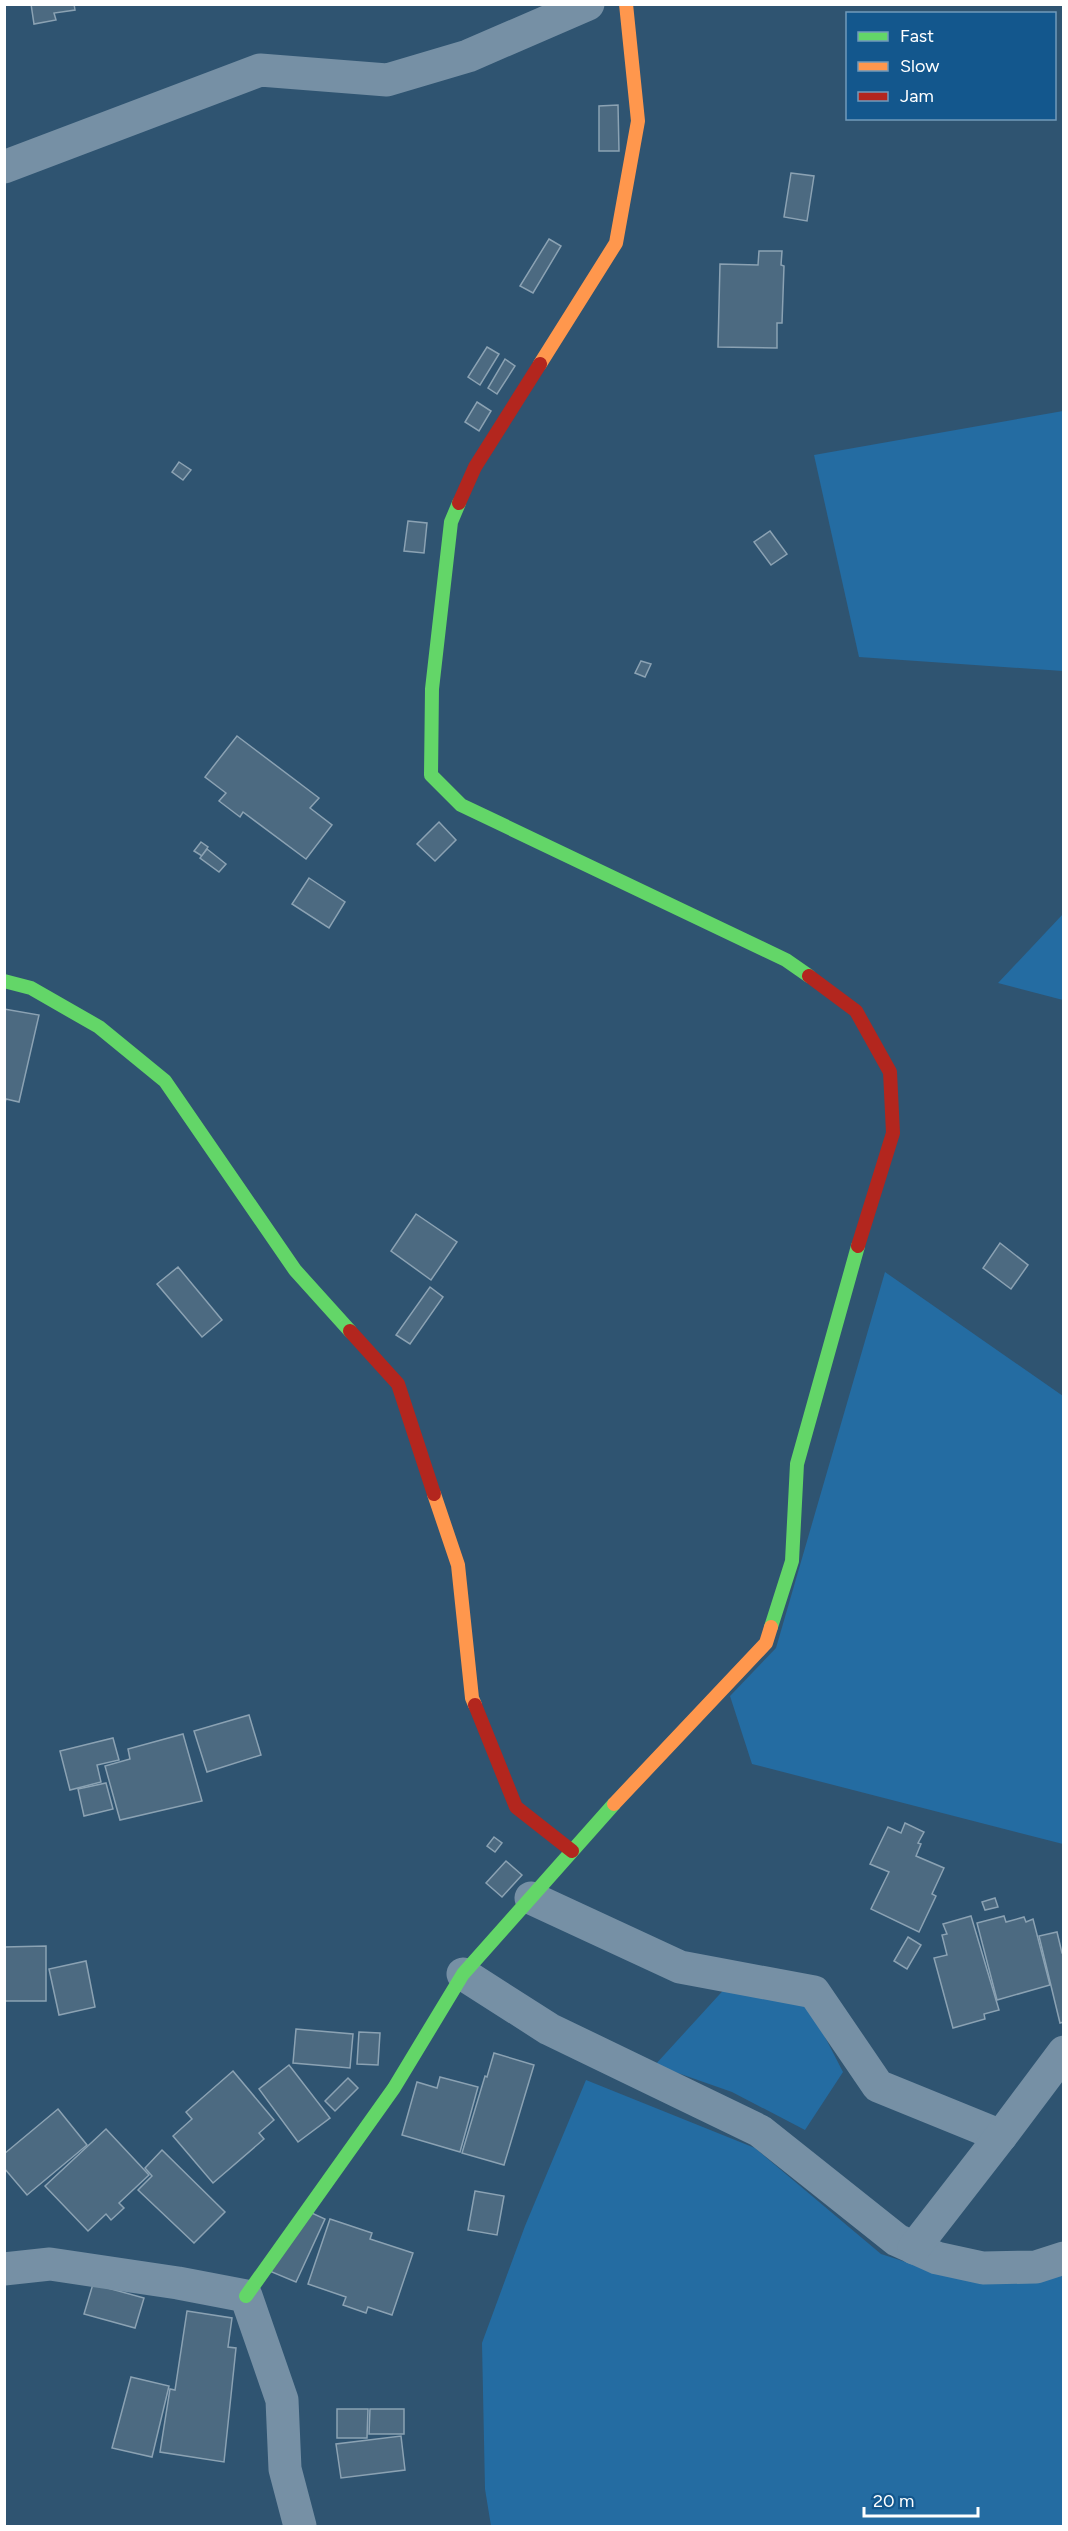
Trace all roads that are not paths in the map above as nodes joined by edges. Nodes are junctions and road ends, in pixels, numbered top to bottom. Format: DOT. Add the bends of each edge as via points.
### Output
graph roads {
  1 [pos="588,4"];
  2 [pos="626,4"];
  3 [pos="4,167"];
  4 [pos="4,981"];
  5 [pos="572,1851"];
  6 [pos="531,1898"];
  7 [pos="464,1974"];
  8 [pos="1064,2052"];
  9 [pos="1002,2136"];
  10 [pos="914,2248"];
  11 [pos="1064,2258"];
  12 [pos="4,2269"];
  13 [pos="246,2296"];
  14 [pos="300,2526"];
  1 -- 3 [label="street" via="468,56 387,80 260,70"];
  2 -- 5 [label="street" via="638,122 616,243 475,467 452,522 432,689 431,775 461,805 786,960 856,1011 890,1071 893,1133 796,1464 792,1561 766,1643"];
  4 -- 5 [label="street" via="31,988 99,1027 165,1081 295,1270 398,1384 458,1564 472,1698 516,1807"];
  5 -- 6 [label="street"];
  6 -- 7 [label="street"];
  6 -- 9 [label="street" via="680,1967 814,1992 878,2086"];
  7 -- 10 [label="street" via="549,2029 760,2132 897,2240"];
  7 -- 13 [label="street" via="394,2088"];
  8 -- 9 [label="street"];
  9 -- 10 [label="street"];
  10 -- 11 [label="street" via="937,2258 983,2268 1036,2267"];
  12 -- 13 [label="street" via="50,2264"];
  13 -- 14 [label="street" via="282,2400 285,2469"];
}
